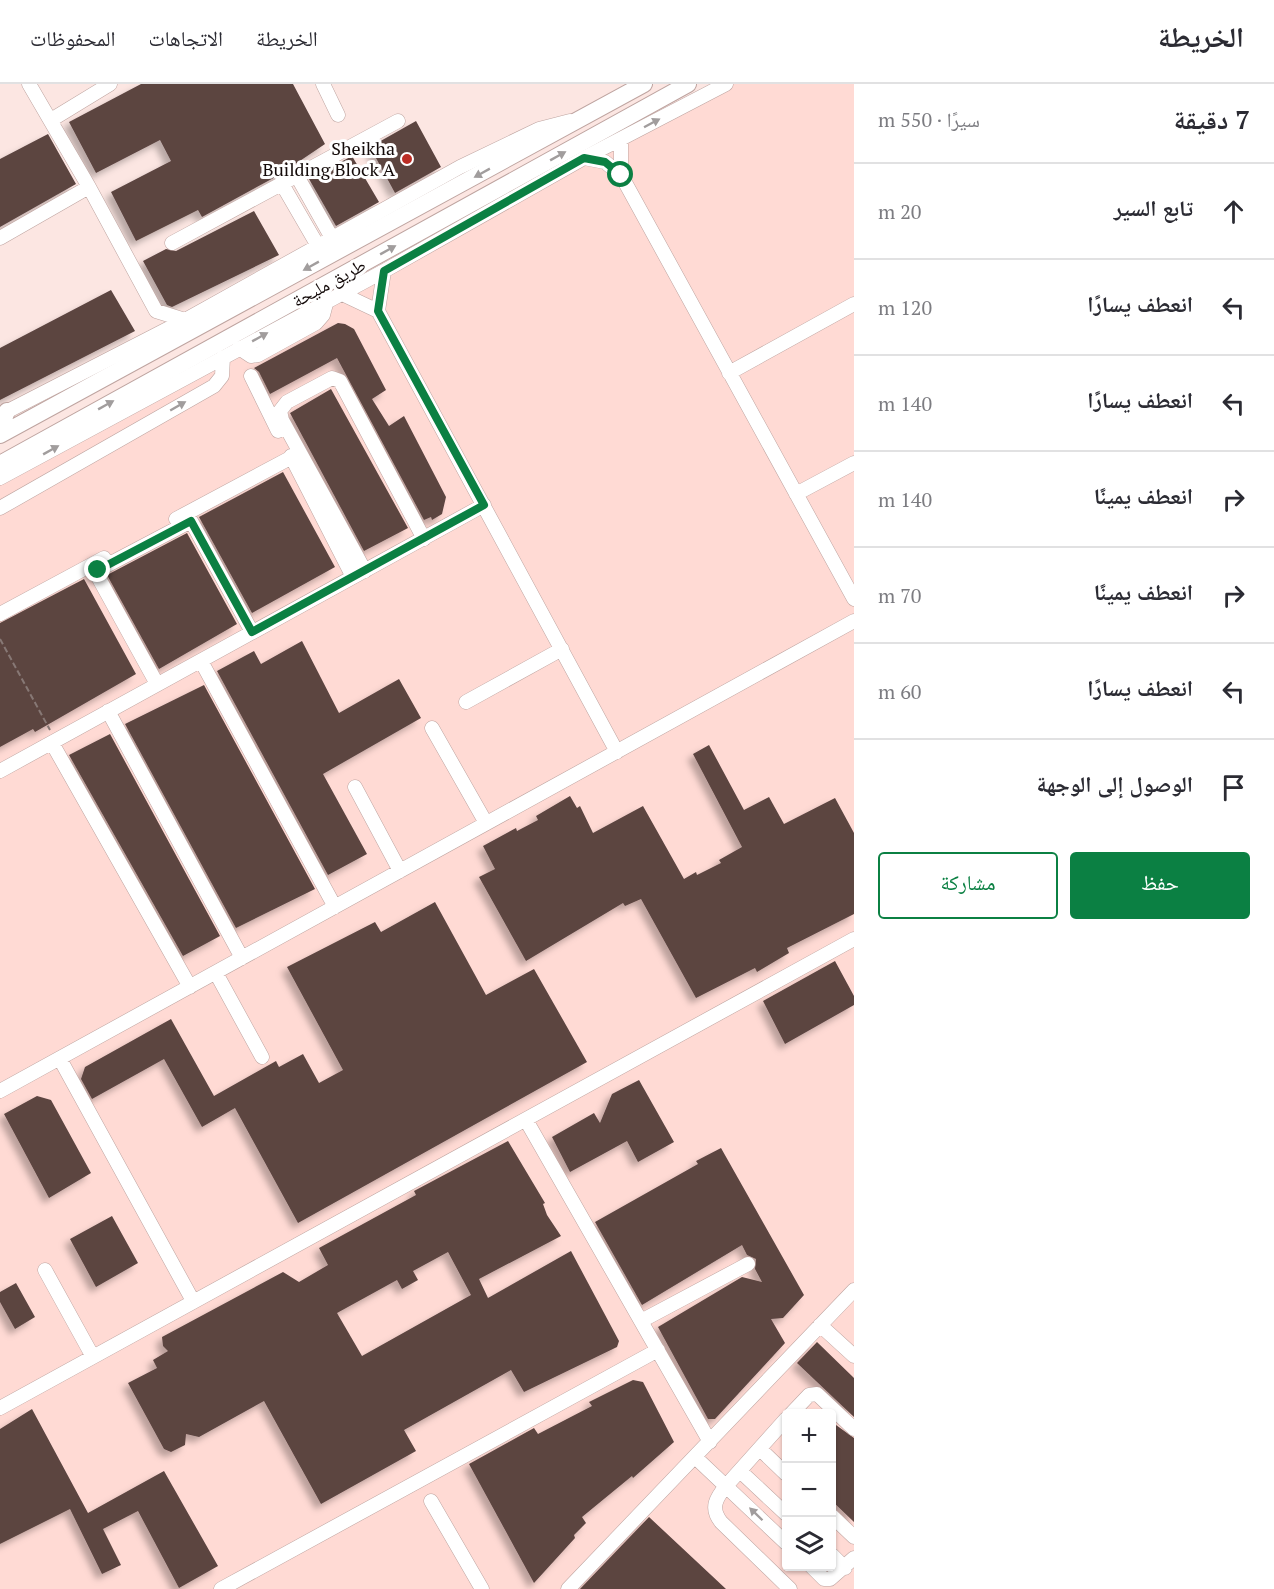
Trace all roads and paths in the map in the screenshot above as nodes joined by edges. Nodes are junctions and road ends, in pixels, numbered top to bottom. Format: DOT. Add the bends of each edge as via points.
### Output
graph roads {
  1 [pos="28,84"];
  2 [pos="110,84"];
  3 [pos="323,84"];
  4 [pos="644,84"];
  5 [pos="688,84"];
  6 [pos="726,84"];
  7 [pos="338,115"];
  8 [pos="51,120"];
  9 [pos="578,120"];
  10 [pos="398,122"];
  11 [pos="621,139"];
  12 [pos="584,158"];
  13 [pos="621,175"];
  14 [pos="297,176"];
  15 [pos="282,184"];
  16 [pos="89,187"];
  17 [pos="0,238"];
  18 [pos="332,238"];
  19 [pos="172,243"];
  20 [pos="318,246"];
  21 [pos="384,271"];
  22 [pos="334,297"];
  23 [pos="854,304"];
  24 [pos="156,311"];
  25 [pos="378,311"];
  26 [pos="185,320"];
  27 [pos="147,338"];
  28 [pos="226,351"];
  29 [pos="729,373"];
  30 [pos="251,376"];
  31 [pos="4,413"];
  32 [pos="0,433"];
  33 [pos="292,457"];
  34 [pos="854,463"];
  35 [pos="0,464"];
  36 [pos="0,478"];
  37 [pos="796,494"];
  38 [pos="484,505"];
  39 [pos="0,508"];
  40 [pos="424,539"];
  41 [pos="359,574"];
  42 [pos="854,598"];
  43 [pos="0,614"];
  44 [pos="854,621"];
  45 [pos="252,632"];
  46 [pos="0,639"];
  47 [pos="562,649"];
  48 [pos="201,661"];
  49 [pos="157,684"];
  50 [pos="466,702"];
  51 [pos="108,711"];
  52 [pos="432,728"];
  53 [pos="54,741"];
  54 [pos="617,752"];
  55 [pos="0,771"];
  56 [pos="355,787"];
  57 [pos="486,823"];
  58 [pos="400,871"];
  59 [pos="335,907"];
  60 [pos="854,939"];
  61 [pos="242,958"];
  62 [pos="216,973"];
  63 [pos="190,987"];
  64 [pos="262,1058"];
  65 [pos="60,1059"];
  66 [pos="0,1091"];
  67 [pos="526,1120"];
  68 [pos="748,1264"];
  69 [pos="45,1270"];
  70 [pos="854,1290"];
  71 [pos="193,1301"];
  72 [pos="641,1321"];
  73 [pos="820,1324"];
  74 [pos="658,1350"];
  75 [pos="854,1356"];
  76 [pos="93,1357"];
  77 [pos="0,1408"];
  78 [pos="795,1409"];
  79 [pos="833,1409"];
  80 [pos="836,1412"];
  81 [pos="782,1424"];
  82 [pos="854,1429"];
  83 [pos="710,1442"];
  84 [pos="760,1449"];
  85 [pos="695,1457"];
  86 [pos="782,1470"];
  87 [pos="740,1471"];
  88 [pos="726,1486"];
  89 [pos="431,1501"];
  90 [pos="782,1510"];
  91 [pos="832,1517"];
  92 [pos="854,1537"];
  93 [pos="782,1539"];
  94 [pos="849,1563"];
  95 [pos="817,1571"];
  96 [pos="221,1589"];
  97 [pos="482,1589"];
  98 [pos="568,1589"];
  99 [pos="790,1589"];
  1 -- 8 [label="street"];
  2 -- 8 [label="street"];
  3 -- 7 [label="street"];
  4 -- 9 [label="main road, طريق مليحة"];
  28 -- 5 [label="main road, طريق مليحة, one-way"];
  11 -- 6 [label="street, one-way"];
  8 -- 16 [label="street"];
  9 -- 18 [label="street" via="539,129 460,167"];
  9 -- 32 [label="main road, طريق مليحة, one-way"];
  10 -- 14 [label="street"];
  11 -- 12 [label="street"];
  11 -- 13 [label="street"];
  12 -- 13 [label="street" via="605,162"];
  12 -- 21 [label="street"];
  13 -- 29 [label="street"];
  14 -- 15 [label="street"];
  14 -- 18 [label="street"];
  15 -- 19 [label="street"];
  15 -- 20 [label="street"];
  16 -- 17 [label="street"];
  16 -- 24 [label="street"];
  18 -- 20 [label="street"];
  20 -- 26 [label="street"];
  21 -- 22 [label="street"];
  21 -- 25 [label="street"];
  22 -- 25 [label="street"];
  28 -- 22 [label="street, one-way"];
  23 -- 29 [label="street"];
  24 -- 26 [label="street"];
  24 -- 27 [label="street"];
  25 -- 38 [label="street"];
  26 -- 27 [label="street"];
  27 -- 31 [label="street"];
  35 -- 28 [label="main road, طريق مليحة, one-way"];
  36 -- 28 [label="street, one-way"];
  39 -- 28 [label="street, one-way" via="214,386 222,376"];
  29 -- 37 [label="street"];
  30 -- 33 [label="street"];
  31 -- 32 [label="main road"];
  33 -- 41 [label="street"];
  33 -- 43 [label="street"];
  34 -- 37 [label="street"];
  37 -- 42 [label="street"];
  38 -- 40 [label="street"];
  38 -- 47 [label="street"];
  40 -- 41 [label="street"];
  40 -- 41 [label="street" via="340,381 333,378 287,402 280,411 282,420"];
  41 -- 45 [label="street"];
  44 -- 54 [label="street"];
  45 -- 48 [label="street"];
  45 -- 49 [label="street" via="192,521 188,521 96,574"];
  46 -- 53 [label="path"];
  47 -- 50 [label="street"];
  47 -- 54 [label="street"];
  48 -- 49 [label="street"];
  48 -- 59 [label="street"];
  49 -- 51 [label="street"];
  51 -- 53 [label="street"];
  51 -- 61 [label="street"];
  52 -- 57 [label="street"];
  53 -- 55 [label="street"];
  53 -- 63 [label="street"];
  54 -- 57 [label="street"];
  56 -- 58 [label="street"];
  57 -- 58 [label="street"];
  58 -- 59 [label="street"];
  59 -- 61 [label="street"];
  60 -- 67 [label="street"];
  61 -- 62 [label="street"];
  62 -- 63 [label="street"];
  62 -- 64 [label="street"];
  63 -- 65 [label="street"];
  65 -- 66 [label="street"];
  65 -- 71 [label="street"];
  67 -- 71 [label="street"];
  67 -- 72 [label="street"];
  68 -- 72 [label="street"];
  69 -- 76 [label="street"];
  70 -- 73 [label="street"];
  71 -- 76 [label="street"];
  72 -- 74 [label="street"];
  73 -- 75 [label="street"];
  73 -- 83 [label="street"];
  74 -- 83 [label="street"];
  74 -- 96 [label="street"];
  76 -- 77 [label="street"];
  78 -- 79 [label="street" via="809,1395 817,1394"];
  80 -- 82 [label="street"];
  81 -- 84 [label="street"];
  83 -- 85 [label="street"];
  84 -- 86 [label="street"];
  84 -- 87 [label="street"];
  85 -- 88 [label="street"];
  85 -- 98 [label="street"];
  87 -- 88 [label="street"];
  87 -- 90 [label="street"];
  93 -- 88 [label="street, one-way"];
  88 -- 99 [label="street" via="715,1503 717,1516"];
  89 -- 97 [label="street"];
  91 -- 92 [label="street"];
  94 -- 95 [label="street" via="827,1580"];
}
